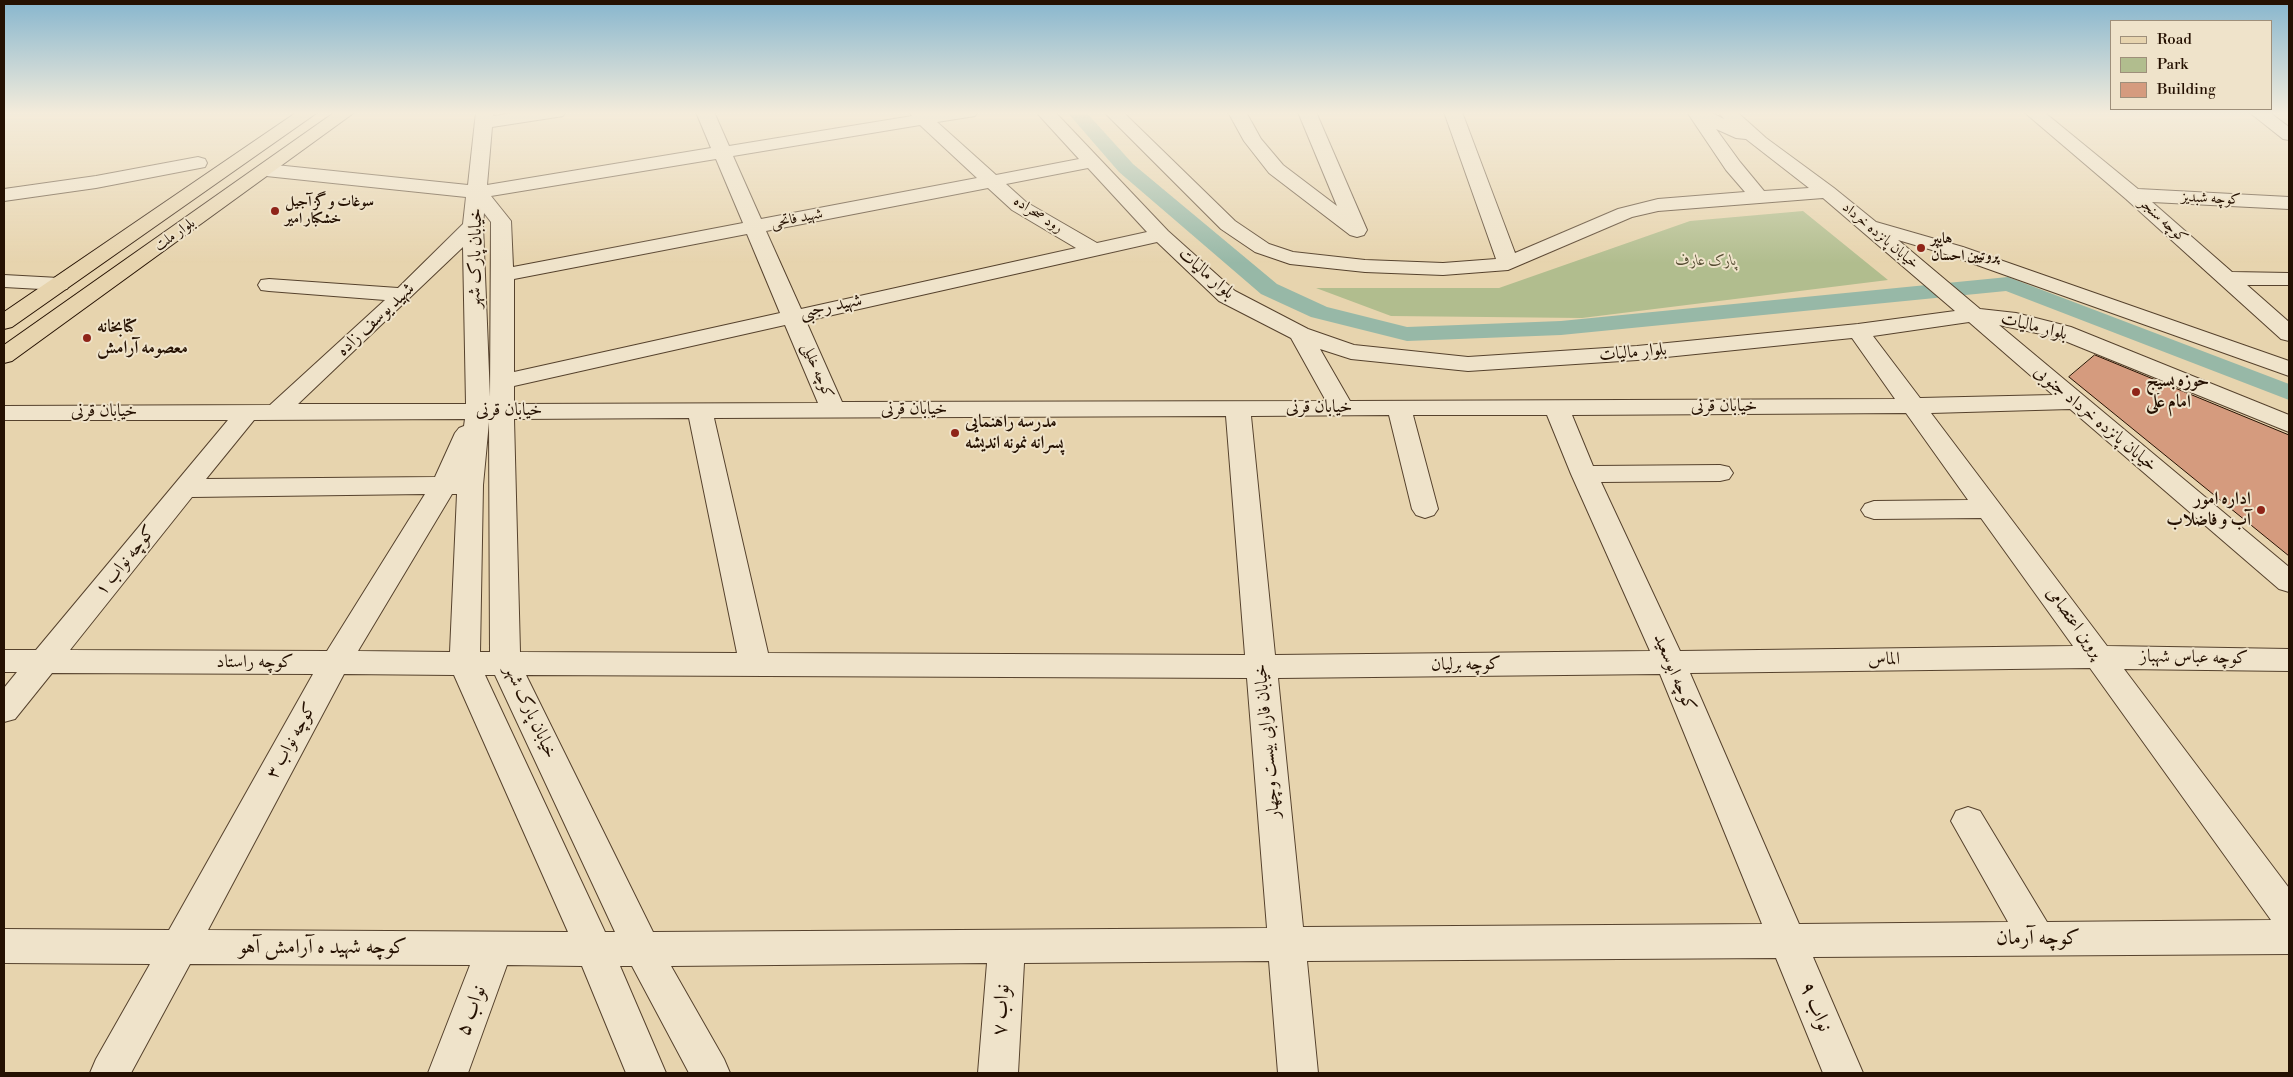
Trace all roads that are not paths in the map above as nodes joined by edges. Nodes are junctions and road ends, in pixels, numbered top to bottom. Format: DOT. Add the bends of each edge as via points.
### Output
graph roads {
  1 [pos="236,162"];
  2 [pos="277,162"];
  3 [pos="480,162"];
  4 [pos="659,162"];
  5 [pos="727,162"];
  6 [pos="972,162"];
  7 [pos="1091,162"];
  8 [pos="1092,162"];
  9 [pos="1164,162"];
  10 [pos="1271,162"];
  11 [pos="1328,162"];
  12 [pos="1471,162"];
  13 [pos="1730,162"];
  14 [pos="1788,162"];
  15 [pos="2094,162"];
  16 [pos="198,163"];
  17 [pos="266,170"];
  18 [pos="993,181"];
  19 [pos="1820,186"];
  20 [pos="478,192"];
  21 [pos="4,195"];
  22 [pos="2133,195"];
  23 [pos="1758,196"];
  24 [pos="2289,202"];
  25 [pos="1865,224"];
  26 [pos="474,226"];
  27 [pos="755,227"];
  28 [pos="1357,231"];
  29 [pos="1161,235"];
  30 [pos="1096,251"];
  31 [pos="1508,264"];
  32 [pos="1365,266"];
  33 [pos="503,275"];
  34 [pos="2227,278"];
  35 [pos="2289,279"];
  36 [pos="4,281"];
  37 [pos="59,284"];
  38 [pos="269,285"];
  39 [pos="403,295"];
  40 [pos="1972,314"];
  41 [pos="793,316"];
  42 [pos="4,322"];
  43 [pos="1858,331"];
  44 [pos="1300,334"];
  45 [pos="2289,334"];
  46 [pos="4,356"];
  47 [pos="2285,366"];
  48 [pos="494,401"];
  49 [pos="2075,402"];
  50 [pos="1914,406"];
  51 [pos="1342,408"];
  52 [pos="1399,408"];
  53 [pos="1557,408"];
  54 [pos="1238,409"];
  55 [pos="700,410"];
  56 [pos="833,410"];
  57 [pos="4,412"];
  58 [pos="247,412"];
  59 [pos="276,412"];
  60 [pos="2289,424"];
  61 [pos="1720,473"];
  62 [pos="1584,474"];
  63 [pos="457,485"];
  64 [pos="185,488"];
  65 [pos="1425,509"];
  66 [pos="1990,509"];
  67 [pos="1874,510"];
  68 [pos="2289,582"];
  69 [pos="2098,657"];
  70 [pos="2289,660"];
  71 [pos="4,661"];
  72 [pos="44,662"];
  73 [pos="1670,662"];
  74 [pos="335,663"];
  75 [pos="465,664"];
  76 [pos="505,664"];
  77 [pos="755,665"];
  78 [pos="1261,667"];
  79 [pos="4,710"];
  80 [pos="1968,821"];
  81 [pos="2289,916"];
  82 [pos="2289,937"];
  83 [pos="2037,939"];
  84 [pos="1787,941"];
  85 [pos="1286,944"];
  86 [pos="4,946"];
  87 [pos="1007,946"];
  88 [pos="179,947"];
  89 [pos="495,948"];
  90 [pos="594,949"];
  91 [pos="642,949"];
  92 [pos="110,1073"];
  93 [pos="448,1073"];
  94 [pos="646,1073"];
  95 [pos="710,1073"];
  96 [pos="998,1073"];
  97 [pos="1298,1073"];
  98 [pos="1843,1073"];
  1 -- 37 [label="main road, بلوار ملت"];
  2 -- 17 [label="main road, بلوار ملت"];
  3 -- 20 [label="street"];
  4 -- 20 [label="street"];
  5 -- 27 [label="street, کوچه خلیلی"];
  6 -- 18 [label="street, رود صحراده"];
  7 -- 18 [label="street, شهید فاتحی"];
  8 -- 29 [label="street, بلوار مالیات"];
  9 -- 32 [label="street" via="1228,225 1262,248 1290,258"];
  10 -- 28 [label="street"];
  11 -- 28 [label="street"];
  12 -- 31 [label="street"];
  13 -- 23 [label="street"];
  14 -- 19 [label="street"];
  15 -- 22 [label="street, کوچه سنجر"];
  16 -- 21 [label="street"];
  17 -- 20 [label="street"];
  17 -- 46 [label="main road, بلوار ملت"];
  18 -- 27 [label="street, شهید فاتحی"];
  18 -- 30 [label="street, رود صحراده" via="1019,206"];
  19 -- 23 [label="street"];
  19 -- 25 [label="street, خیابان پانزده خرداد"];
  20 -- 26 [label="street, خیابان پارک شهر"];
  20 -- 33 [label="street, خیابان پارک شهر" via="500,220"];
  22 -- 24 [label="street, کوچه شبدیز"];
  22 -- 34 [label="street, کوچه سنجر"];
  23 -- 31 [label="street" via="1658,205 1624,213"];
  25 -- 40 [label="street, خیابان پانزده خرداد"];
  25 -- 47 [label="street" via="1956,251"];
  26 -- 39 [label="street, شهید یوسف زاده"];
  26 -- 48 [label="street, خیابان پارک شهر"];
  27 -- 33 [label="street, شهید فاتحی"];
  27 -- 41 [label="street, کوچه خلیلی"];
  28 -- 32 [label="street"];
  29 -- 30 [label="street, شهید رجبی"];
  29 -- 44 [label="street, بلوار مالیات" via="1227,296"];
  30 -- 41 [label="street, شهید رجبی"];
  31 -- 32 [label="street" via="1443,269"];
  33 -- 48 [label="street, خیابان پارک شهر"];
  34 -- 35 [label="street"];
  34 -- 45 [label="street, کوچه سنجر"];
  36 -- 37 [label="street"];
  37 -- 42 [label="main road, بلوار ملت"];
  38 -- 39 [label="street"];
  39 -- 59 [label="street, شهید یوسف زاده"];
  40 -- 43 [label="street, بلوار مالیات"];
  40 -- 49 [label="street, خیابان پانزده خرداد جنوبی"];
  40 -- 60 [label="street, بلوار مالیات" via="2016,320 2063,332"];
  41 -- 48 [label="street, شهید رجبی"];
  41 -- 56 [label="street, کوچه خلیلی"];
  43 -- 44 [label="street, بلوار مالیات" via="1637,353 1468,364 1351,352"];
  43 -- 50 [label="street, پروین اعتصامی"];
  44 -- 51 [label="street"];
  48 -- 55 [label="street, خیابان قرنی"];
  48 -- 59 [label="street, خیابان قرنی"];
  48 -- 63 [label="street, خیابان پارک شهر"];
  48 -- 76 [label="street, خیابان پارک شهر"];
  49 -- 50 [label="street, خیابان قرنی"];
  49 -- 68 [label="street, خیابان پانزده خرداد جنوبی"];
  50 -- 53 [label="street, خیابان قرنی"];
  50 -- 66 [label="street, پروین اعتصامی"];
  51 -- 52 [label="street, خیابان قرنی"];
  51 -- 54 [label="street, خیابان قرنی"];
  52 -- 53 [label="street, خیابان قرنی"];
  52 -- 65 [label="street"];
  53 -- 62 [label="street, کوچه ابوسعید"];
  54 -- 56 [label="street, خیابان قرنی"];
  54 -- 78 [label="street, خیابان فارابی بیست وچهار"];
  55 -- 56 [label="street, خیابان قرنی"];
  55 -- 77 [label="street"];
  57 -- 58 [label="street, خیابان قرنی"];
  58 -- 59 [label="street, خیابان قرنی"];
  58 -- 64 [label="street, کوچه نواب ۱"];
  61 -- 62 [label="street"];
  62 -- 73 [label="street, کوچه ابوسعید"];
  63 -- 64 [label="street"];
  63 -- 74 [label="street, کوچه نواب ۳"];
  63 -- 75 [label="street, خیابان پارک شهر"];
  64 -- 72 [label="street, کوچه نواب ۱"];
  66 -- 67 [label="street"];
  66 -- 69 [label="street, پروین اعتصامی"];
  69 -- 70 [label="street, کوچه عباس شهباز"];
  69 -- 73 [label="street, الماس"];
  69 -- 81 [label="street, پروین اعتصامی"];
  71 -- 72 [label="street, کوچه راستاد"];
  72 -- 74 [label="street, کوچه راستاد"];
  72 -- 79 [label="street, کوچه نواب ۱"];
  73 -- 78 [label="street, کوچه برلیان"];
  73 -- 84 [label="street, کوچه ابوسعید"];
  74 -- 75 [label="street, کوچه راستاد"];
  74 -- 88 [label="street, کوچه نواب ۳"];
  75 -- 76 [label="street, کوچه راستاد"];
  75 -- 90 [label="street, خیابان پارک شهر"];
  76 -- 77 [label="street, کوچه راستاد"];
  76 -- 91 [label="street, خیابان پارک شهر"];
  77 -- 78 [label="street, کوچه برلیان"];
  78 -- 85 [label="street, خیابان فارابی بیست وچهار"];
  80 -- 83 [label="street"];
  82 -- 83 [label="street, کوچه آرمان"];
  83 -- 84 [label="street, کوچه آرمان"];
  84 -- 85 [label="street, کوچه آرمان"];
  84 -- 98 [label="street, نواب ۹"];
  85 -- 87 [label="street, کوچه شهید ه آرامش آهو"];
  85 -- 97 [label="street, خیابان فارابی بیست وچهار"];
  86 -- 88 [label="street, کوچه شهید ه آرامش آهو"];
  87 -- 91 [label="street, کوچه شهید ه آرامش آهو"];
  87 -- 96 [label="street, نواب ۷"];
  88 -- 89 [label="street, کوچه شهید ه آرامش آهو"];
  88 -- 92 [label="street, کوچه نواب ۳"];
  89 -- 90 [label="street, کوچه شهید ه آرامش آهو"];
  89 -- 93 [label="street, نواب ۵"];
  90 -- 91 [label="street, کوچه شهید ه آرامش آهو"];
  90 -- 94 [label="street, خیابان پارک شهر"];
  91 -- 95 [label="street, خیابان پارک شهر"];
}
